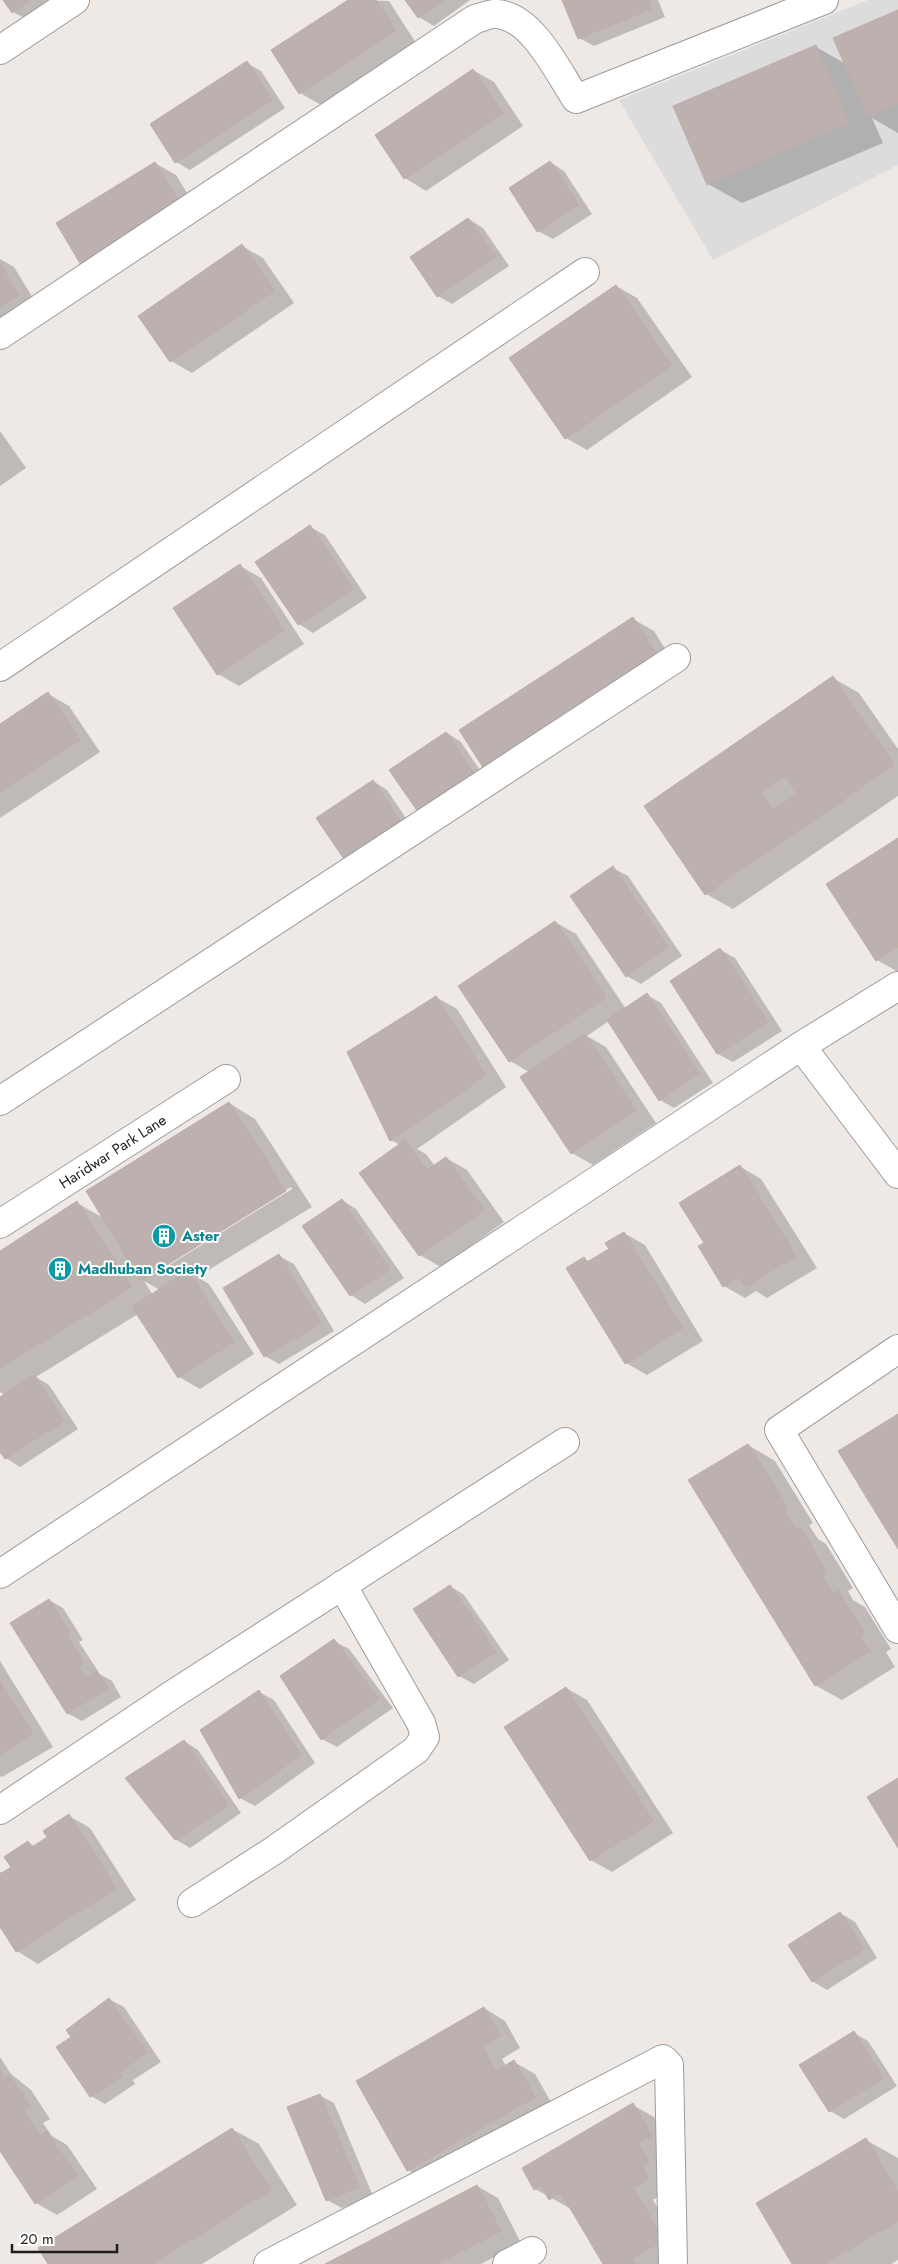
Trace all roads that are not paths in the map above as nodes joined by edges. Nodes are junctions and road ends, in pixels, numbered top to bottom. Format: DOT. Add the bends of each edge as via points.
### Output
graph roads {
  1 [pos="75,0"];
  2 [pos="824,0"];
  3 [pos="0,50"];
  4 [pos="584,272"];
  5 [pos="0,335"];
  6 [pos="676,658"];
  7 [pos="0,667"];
  8 [pos="898,986"];
  9 [pos="801,1046"];
  10 [pos="226,1079"];
  11 [pos="0,1101"];
  12 [pos="898,1174"];
  13 [pos="0,1224"];
  14 [pos="898,1349"];
  15 [pos="565,1442"];
  16 [pos="0,1574"];
  17 [pos="342,1585"];
  18 [pos="898,1629"];
  19 [pos="0,1810"];
  20 [pos="192,1903"];
  21 [pos="532,2251"];
  22 [pos="268,2264"];
  23 [pos="507,2264"];
  24 [pos="673,2264"];
  1 -- 3 [label="street"];
  2 -- 5 [label="street" via="576,99 535,36 514,19 496,13 475,20"];
  4 -- 7 [label="street"];
  6 -- 11 [label="street"];
  8 -- 9 [label="street"];
  9 -- 12 [label="street"];
  9 -- 16 [label="street"];
  10 -- 13 [label="street, Haridwar Park Lane"];
  14 -- 18 [label="street" via="779,1430"];
  15 -- 17 [label="street"];
  17 -- 19 [label="street"];
  17 -- 20 [label="street" via="421,1723 425,1737 408,1756 273,1851"];
  21 -- 23 [label="street"];
  22 -- 24 [label="street" via="664,2059 669,2065"];
}
